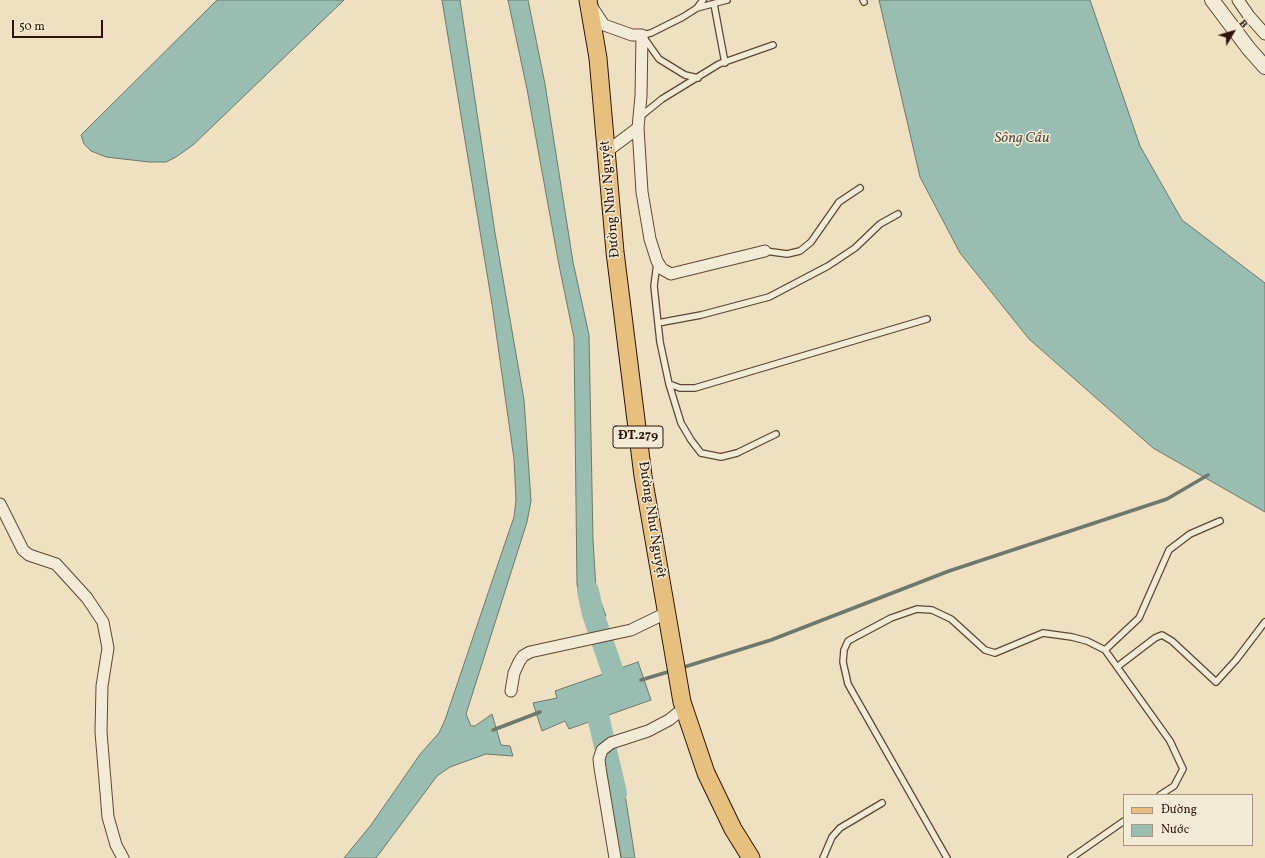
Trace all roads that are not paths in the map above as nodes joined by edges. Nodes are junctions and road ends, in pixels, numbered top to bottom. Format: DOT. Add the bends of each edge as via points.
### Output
graph roads {
  1 [pos="703,0"];
  2 [pos="727,0"];
  3 [pos="1212,0"];
  4 [pos="1238,0"];
  5 [pos="589,1"];
  6 [pos="714,4"];
  7 [pos="697,8"];
  8 [pos="1265,34"];
  9 [pos="642,35"];
  10 [pos="773,45"];
  11 [pos="1249,49"];
  12 [pos="1265,53"];
  13 [pos="725,63"];
  14 [pos="1265,66"];
  15 [pos="698,78"];
  16 [pos="638,123"];
  17 [pos="606,152"];
  18 [pos="860,188"];
  19 [pos="898,214"];
  20 [pos="765,251"];
  21 [pos="657,261"];
  22 [pos="927,319"];
  23 [pos="658,323"];
  24 [pos="669,384"];
  25 [pos="776,434"];
  26 [pos="0,504"];
  27 [pos="1220,521"];
  28 [pos="666,613"];
  29 [pos="1265,622"];
  30 [pos="1105,650"];
  31 [pos="1117,667"];
  32 [pos="511,691"];
  33 [pos="684,708"];
  34 [pos="1162,794"];
  35 [pos="882,803"];
  36 [pos="1123,822"];
  37 [pos="123,858"];
  38 [pos="615,858"];
  39 [pos="751,858"];
  40 [pos="823,858"];
  41 [pos="947,858"];
  42 [pos="1071,858"];
  1 -- 7 [label="lane"];
  2 -- 6 [label="lane"];
  3 -- 11 [label="street"];
  4 -- 8 [label="street"];
  5 -- 9 [label="street" via="604,25 632,35"];
  5 -- 17 [label="main road, Đường Như Nguyệt / ĐT.279" via="598,58"];
  6 -- 7 [label="lane"];
  6 -- 13 [label="lane"];
  7 -- 9 [label="lane" via="668,26"];
  9 -- 15 [label="lane" via="659,59 685,74"];
  9 -- 16 [label="street"];
  10 -- 13 [label="lane"];
  11 -- 12 [label="street"];
  11 -- 14 [label="street"];
  13 -- 15 [label="lane"];
  15 -- 16 [label="lane" via="662,99"];
  16 -- 17 [label="street"];
  16 -- 21 [label="street" via="642,192 650,239"];
  17 -- 28 [label="main road, Đường Như Nguyệt / ĐT.279" via="615,252 643,476"];
  18 -- 20 [label="lane" via="840,202 811,242 800,251 787,254"];
  19 -- 23 [label="lane" via="880,224 855,248 828,266 769,296 701,315"];
  20 -- 21 [label="street" via="671,274 662,269"];
  21 -- 23 [label="lane" via="654,286"];
  22 -- 24 [label="lane" via="695,388 680,388"];
  23 -- 24 [label="lane"];
  24 -- 25 [label="lane" via="681,423 701,453 721,456 737,453"];
  26 -- 37 [label="street" via="23,550 56,564 87,598 103,622 108,648 102,686 101,732 111,830"];
  27 -- 30 [label="lane" via="1190,534 1169,550 1139,618"];
  28 -- 32 [label="street" via="631,630 530,652 519,662"];
  28 -- 33 [label="main road, Đường Như Nguyệt / ĐT.279"];
  29 -- 31 [label="lane" via="1216,682 1172,641 1162,635"];
  30 -- 31 [label="lane"];
  30 -- 41 [label="lane" via="1072,636 1043,633 995,653 985,650 951,619 932,610 918,609 891,618 848,641 843,662 848,684"];
  31 -- 34 [label="lane" via="1170,741 1183,769 1174,786"];
  33 -- 38 [label="street" via="648,731 611,743 602,750 600,768"];
  33 -- 39 [label="main road, Đường Như Nguyệt / ĐT.279" via="706,772 733,829"];
  35 -- 40 [label="lane" via="840,828 832,837"];
  36 -- 42 [label="lane"];
}
